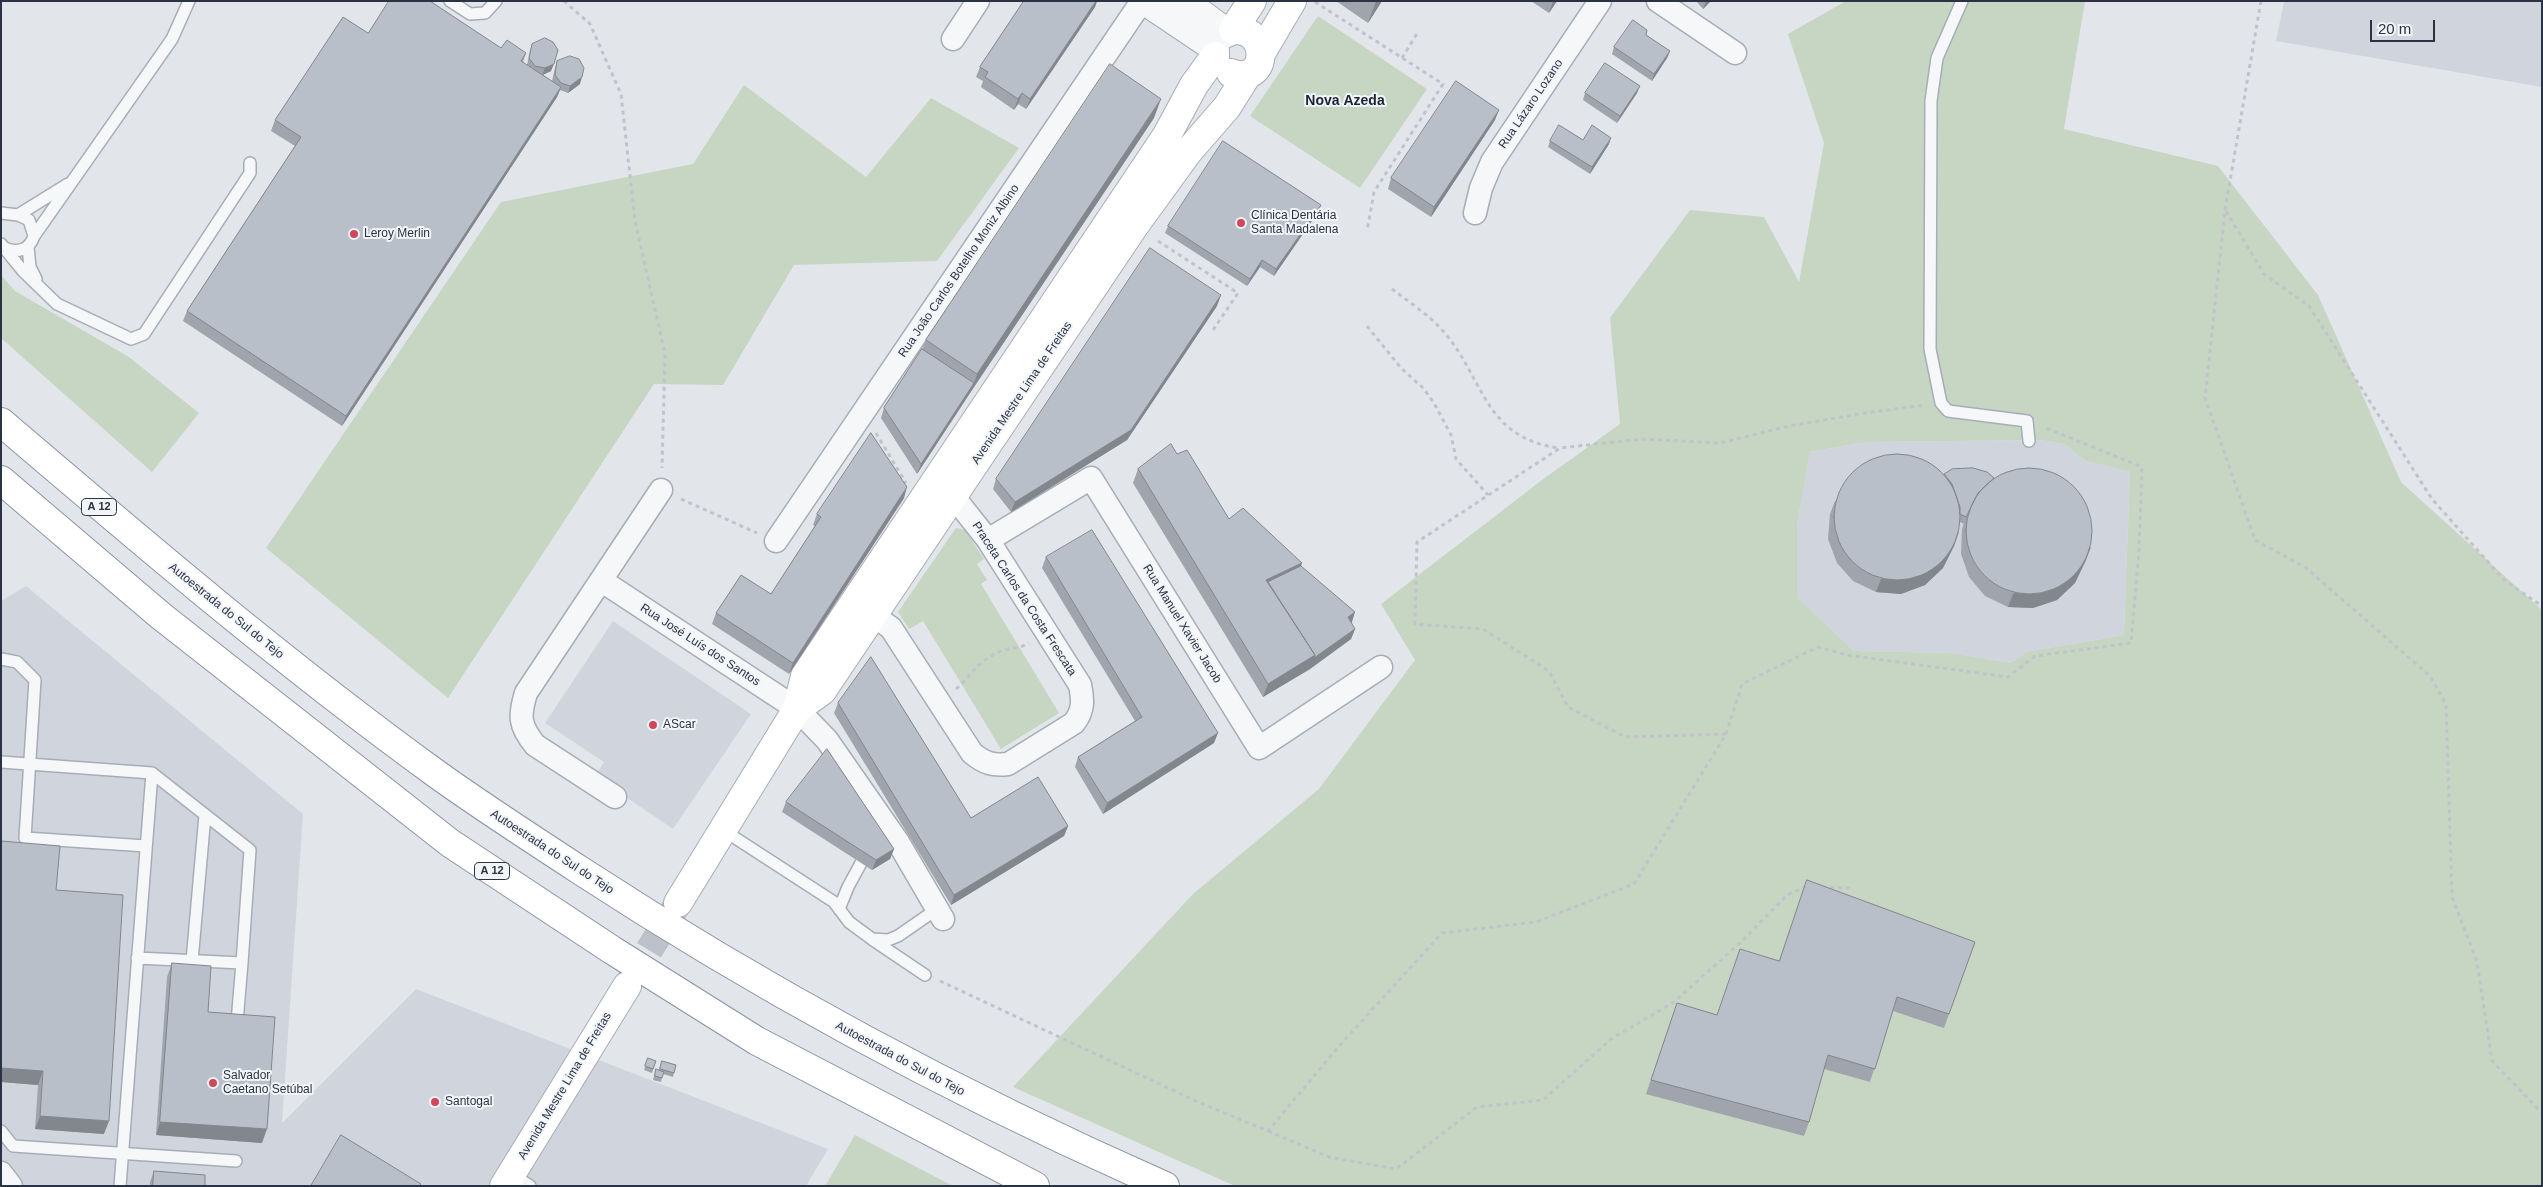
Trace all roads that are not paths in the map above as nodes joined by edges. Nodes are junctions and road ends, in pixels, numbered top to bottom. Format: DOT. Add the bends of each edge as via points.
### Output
graph roads {
  1 [pos="189,1"];
  2 [pos="450,1"];
  3 [pos="496,1"];
  4 [pos="978,1"];
  5 [pos="1143,1"];
  6 [pos="1184,1"];
  7 [pos="1252,1"];
  8 [pos="1600,1"];
  9 [pos="1658,1"];
  10 [pos="1962,1"];
  11 [pos="1304,2"];
  12 [pos="953,39"];
  13 [pos="1223,42"];
  14 [pos="1262,52"];
  15 [pos="1735,53"];
  16 [pos="1247,75"];
  17 [pos="250,163"];
  18 [pos="74,180"];
  19 [pos="1,213"];
  20 [pos="1475,213"];
  21 [pos="16,215"];
  22 [pos="1,222"];
  23 [pos="34,236"];
  24 [pos="3,246"];
  25 [pos="28,246"];
  26 [pos="38,286"];
  27 [pos="1,422"];
  28 [pos="2029,440"];
  29 [pos="1,480"];
  30 [pos="661,490"];
  31 [pos="953,496"];
  32 [pos="988,540"];
  33 [pos="776,542"];
  34 [pos="602,582"];
  35 [pos="873,615"];
  36 [pos="1,659"];
  37 [pos="1381,667"];
  38 [pos="797,709"];
  39 [pos="1,762"];
  40 [pos="29,764"];
  41 [pos="152,773"];
  42 [pos="615,797"];
  43 [pos="205,815"];
  44 [pos="723,830"];
  45 [pos="146,846"];
  46 [pos="861,863"];
  47 [pos="678,903"];
  48 [pos="839,909"];
  49 [pos="940,914"];
  50 [pos="872,939"];
  51 [pos="137,958"];
  52 [pos="192,961"];
  53 [pos="242,963"];
  54 [pos="926,974"];
  55 [pos="627,986"];
  56 [pos="237,1022"];
  57 [pos="1,1131"];
  58 [pos="122,1154"];
  59 [pos="236,1161"];
  60 [pos="1,1172"];
  61 [pos="515,1182"];
  62 [pos="12,1186"];
  63 [pos="120,1186"];
  64 [pos="1035,1186"];
  65 [pos="1165,1186"];
  1 -- 18 [label="lane" via="172,39"];
  2 -- 3 [label="lane" via="470,14 485,13"];
  4 -- 12 [label="street"];
  5 -- 13 [label="street"];
  5 -- 33 [label="street, Rua João Carlos Botelho Moniz Albino"];
  6 -- 13 [label="street"];
  7 -- 13 [label="main road, Avenida Mestre Lima de Freitas"];
  8 -- 20 [label="street, Rua Lázaro Lozano" via="1492,162"];
  9 -- 15 [label="street"];
  10 -- 28 [label="lane" via="1937,58 1931,101 1930,349 1941,403 1948,411 2026,421"];
  11 -- 14 [label="main road"];
  13 -- 14 [label="main road" via="1238,30 1255,38"];
  13 -- 16 [label="main road" via="1218,64 1231,73"];
  13 -- 38 [label="main road, Avenida Mestre Lima de Freitas" via="1194,85 1168,135 805,676"];
  14 -- 16 [label="main road" via="1254,71"];
  16 -- 31 [label="main road, Avenida Mestre Lima de Freitas" via="1227,106 1188,152 1135,225"];
  17 -- 26 [label="lane" via="250,173 144,334 131,339 112,332 57,304"];
  18 -- 21 [label="lane"];
  18 -- 23 [label="lane"];
  19 -- 21 [label="lane"];
  21 -- 22 [label="lane"];
  21 -- 23 [label="lane" via="29,220"];
  23 -- 25 [label="lane"];
  24 -- 25 [label="lane" via="16,251"];
  24 -- 26 [label="lane"];
  25 -- 26 [label="lane" via="30,267"];
  27 -- 65 [label="main road, Autoestrada do Sul do Tejo / A 12" via="98,506 322,688 440,777 512,826 688,939 842,1029 990,1106"];
  29 -- 64 [label="main road, A 12" via="161,616 450,842 612,950 758,1041"];
  30 -- 34 [label="street"];
  31 -- 32 [label="street, Praceta Carlos da Costa Frescata"];
  31 -- 35 [label="main road, Avenida Mestre Lima de Freitas"];
  32 -- 35 [label="street, Praceta Carlos da Costa Frescata" via="1080,685 1081,713 1074,722 1008,764 984,762 972,753 891,628"];
  32 -- 37 [label="street, Rua Manuel Xavier Jacob" via="1091,478 1260,748"];
  34 -- 38 [label="street, Rua José Luís dos Santos"];
  34 -- 42 [label="street" via="526,693 520,715 526,734 535,744"];
  35 -- 38 [label="main road, Avenida Mestre Lima de Freitas" via="822,691"];
  36 -- 40 [label="lane" via="17,662 35,680"];
  38 -- 44 [label="main road, Avenida Mestre Lima de Freitas"];
  38 -- 49 [label="street, Rua José Luís dos Santos" via="832,748 898,842"];
  39 -- 40 [label="lane"];
  40 -- 41 [label="lane"];
  40 -- 45 [label="lane" via="25,838"];
  41 -- 43 [label="lane"];
  41 -- 45 [label="lane"];
  43 -- 52 [label="lane"];
  43 -- 53 [label="lane" via="250,850"];
  44 -- 47 [label="main road, Avenida Mestre Lima de Freitas"];
  44 -- 48 [label="lane" via="834,902"];
  45 -- 51 [label="lane"];
  46 -- 48 [label="lane"];
  48 -- 50 [label="lane" via="849,922"];
  49 -- 50 [label="lane" via="888,940"];
  50 -- 54 [label="lane"];
  51 -- 52 [label="lane"];
  51 -- 58 [label="lane"];
  52 -- 53 [label="lane"];
  53 -- 56 [label="lane"];
  55 -- 61 [label="main road, Avenida Mestre Lima de Freitas"];
  57 -- 58 [label="lane" via="13,1146"];
  58 -- 59 [label="lane"];
  58 -- 63 [label="lane"];
  60 -- 62 [label="street"];
}
